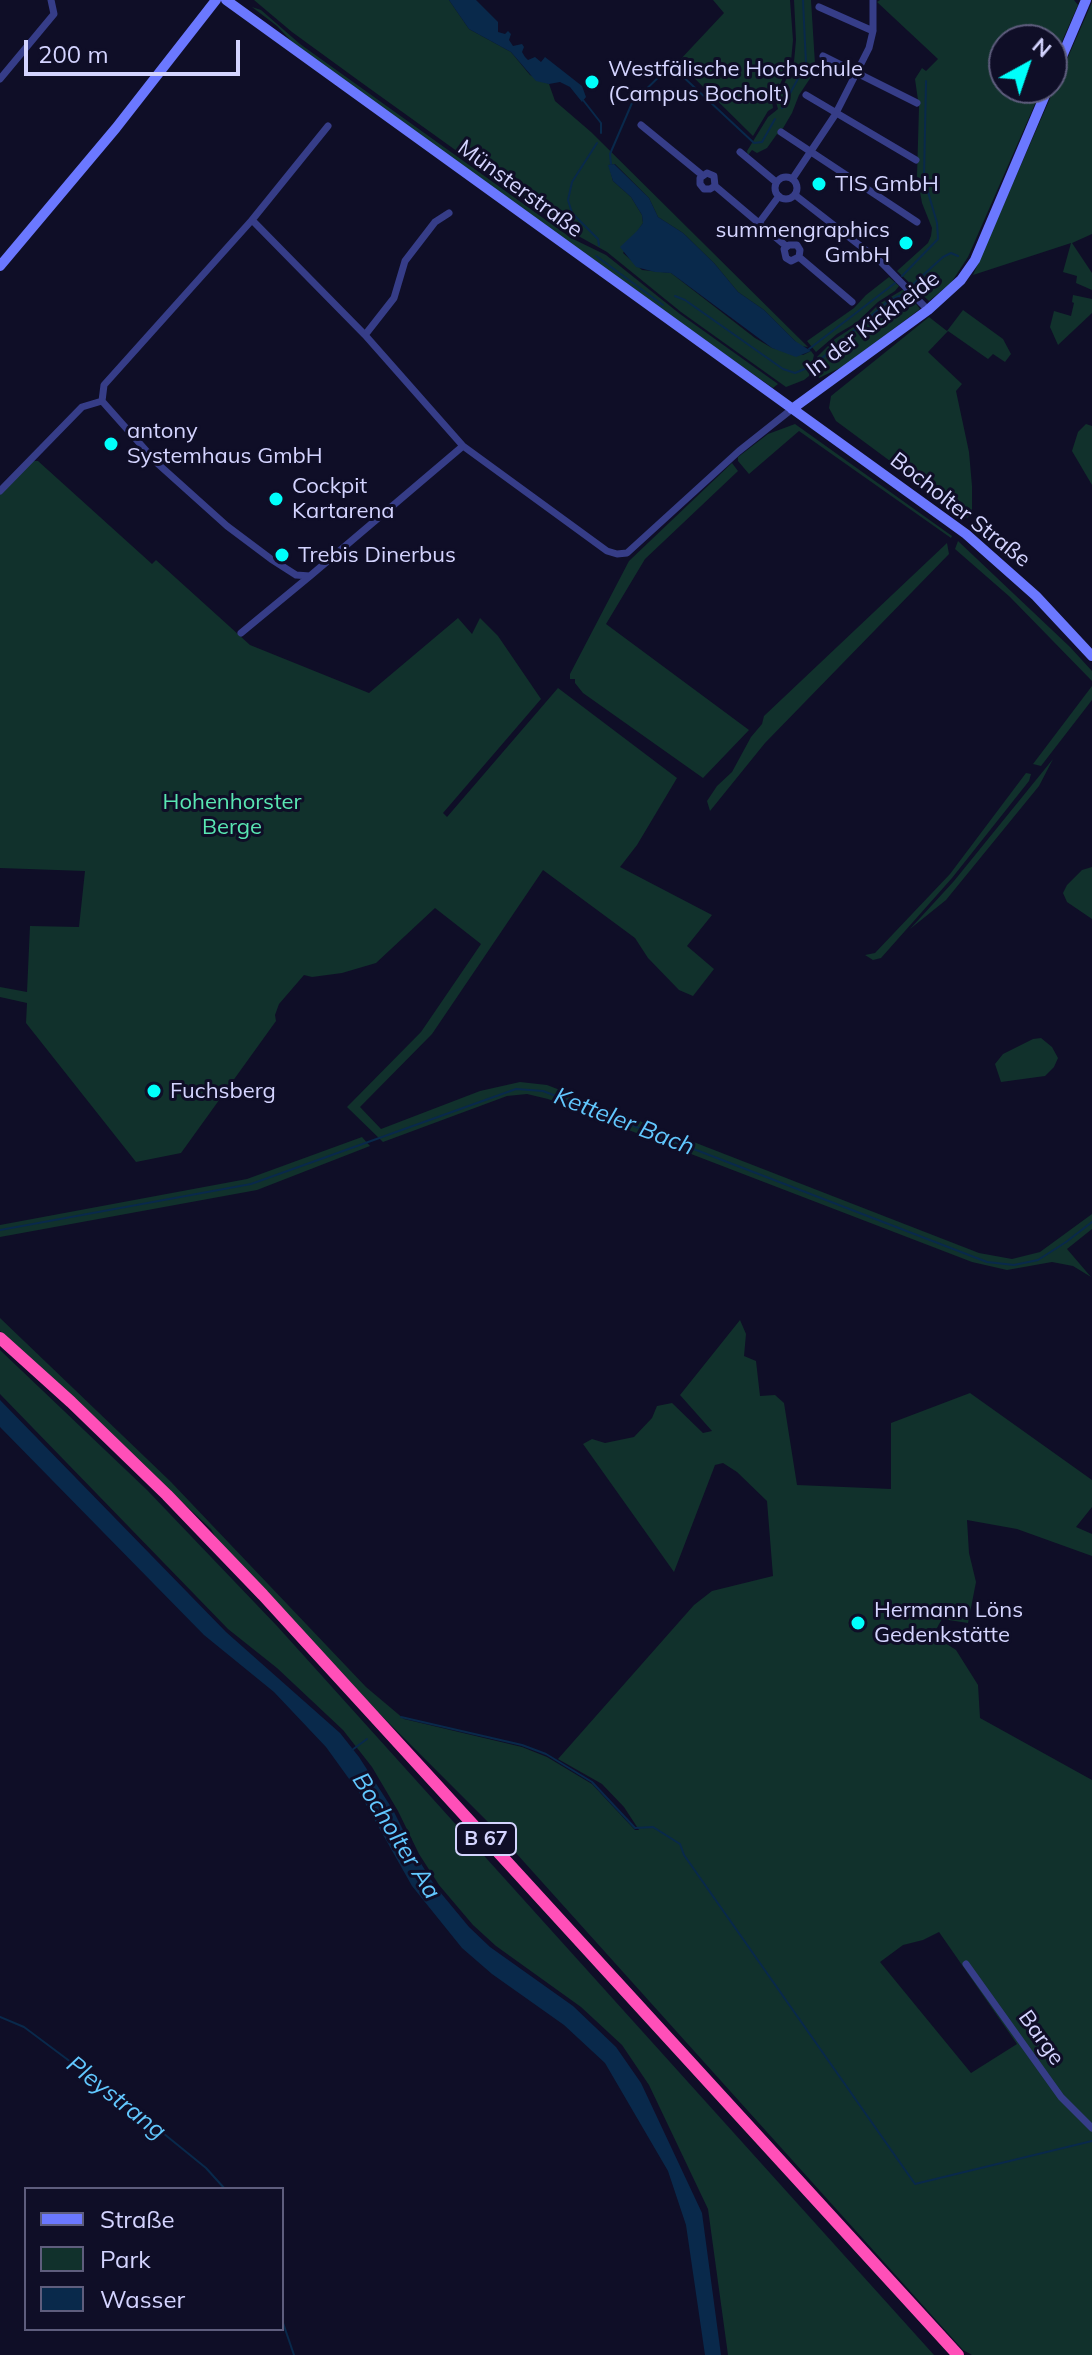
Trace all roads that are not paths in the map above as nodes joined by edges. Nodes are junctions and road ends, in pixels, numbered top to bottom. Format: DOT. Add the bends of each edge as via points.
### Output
graph roads {
  1 [pos="51,0"];
  2 [pos="216,0"];
  3 [pos="226,0"];
  4 [pos="873,0"];
  5 [pos="1083,1"];
  6 [pos="819,7"];
  7 [pos="873,31"];
  8 [pos="1068,39"];
  9 [pos="823,56"];
  10 [pos="857,73"];
  11 [pos="0,79"];
  12 [pos="806,95"];
  13 [pos="917,103"];
  14 [pos="1041,104"];
  15 [pos="836,113"];
  16 [pos="641,125"];
  17 [pos="328,126"];
  18 [pos="781,132"];
  19 [pos="740,152"];
  20 [pos="811,152"];
  21 [pos="916,160"];
  22 [pos="793,178"];
  23 [pos="776,182"];
  24 [pos="795,195"];
  25 [pos="779,196"];
  26 [pos="449,213"];
  27 [pos="252,220"];
  28 [pos="917,222"];
  29 [pos="759,223"];
  30 [pos="0,266"];
  31 [pos="852,302"];
  32 [pos="928,310"];
  33 [pos="365,335"];
  34 [pos="102,401"];
  35 [pos="792,409"];
  36 [pos="463,446"];
  37 [pos="0,491"];
  38 [pos="310,576"];
  39 [pos="241,633"];
  40 [pos="1092,656"];
  41 [pos="0,1338"];
  42 [pos="0,1345"];
  43 [pos="966,1964"];
  44 [pos="1092,2128"];
  45 [pos="949,2355"];
  46 [pos="958,2355"];
  1 -- 11 [label="street" via="54,14"];
  2 -- 30 [label="main road"];
  3 -- 35 [label="main road, Münsterstraße"];
  4 -- 7 [label="street"];
  5 -- 8 [label="main road"];
  6 -- 7 [label="street"];
  7 -- 10 [label="street"];
  9 -- 10 [label="street"];
  10 -- 13 [label="street"];
  10 -- 15 [label="street"];
  12 -- 15 [label="street"];
  14 -- 32 [label="main road, In der Kickheide" via="975,260 951,292"];
  15 -- 20 [label="street"];
  15 -- 21 [label="street"];
  16 -- 29 [label="street" via="702,175 702,187 715,186"];
  17 -- 27 [label="street"];
  18 -- 20 [label="street"];
  19 -- 23 [label="street"];
  20 -- 22 [label="street"];
  20 -- 28 [label="street"];
  22 -- 23 [label="street" via="784,176"];
  22 -- 24 [label="street"];
  23 -- 25 [label="street"];
  24 -- 25 [label="street"];
  24 -- 32 [label="street" via="881,262"];
  25 -- 29 [label="street"];
  26 -- 33 [label="street" via="435,222 405,261 394,298"];
  27 -- 33 [label="street"];
  27 -- 34 [label="street" via="109,377"];
  29 -- 31 [label="street" via="786,246 786,258 799,257"];
  32 -- 35 [label="main road, In der Kickheide"];
  33 -- 36 [label="street"];
  34 -- 37 [label="street" via="82,407"];
  34 -- 38 [label="street" via="158,464 227,526 296,575"];
  35 -- 36 [label="street" via="632,549 617,554"];
  35 -- 40 [label="main road, Bocholter Straße" via="966,534 1036,596"];
  36 -- 38 [label="street"];
  38 -- 39 [label="street"];
  41 -- 46 [label="highway, B 67" via="156,1484 263,1595"];
  42 -- 45 [label="highway, B 67" via="259,1600"];
  43 -- 44 [label="street, Barge" via="1061,2097"];
}
